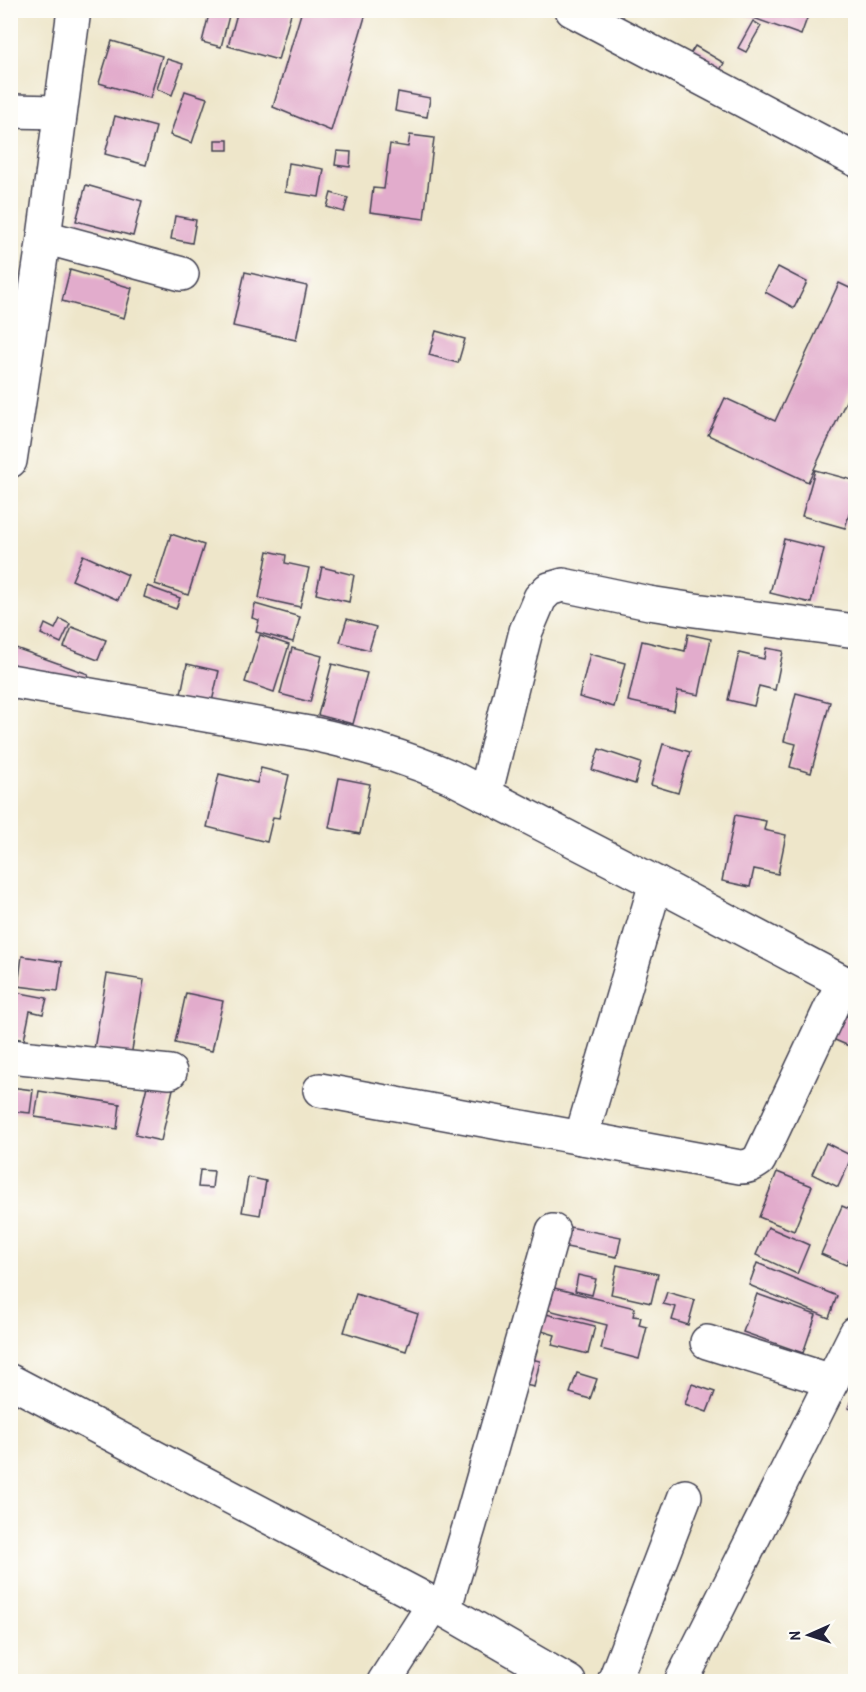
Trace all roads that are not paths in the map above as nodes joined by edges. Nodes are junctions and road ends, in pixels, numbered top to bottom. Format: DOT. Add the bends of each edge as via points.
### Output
graph roads {
  1 [pos="74,10"];
  2 [pos="572,10"];
  3 [pos="10,111"];
  4 [pos="60,112"];
  5 [pos="855,160"];
  6 [pos="44,237"];
  7 [pos="182,274"];
  8 [pos="10,461"];
  9 [pos="855,631"];
  10 [pos="10,681"];
  11 [pos="485,795"];
  12 [pos="656,883"];
  13 [pos="849,985"];
  14 [pos="10,1056"];
  15 [pos="170,1072"];
  16 [pos="320,1090"];
  17 [pos="581,1137"];
  18 [pos="552,1231"];
  19 [pos="855,1333"];
  20 [pos="707,1342"];
  21 [pos="10,1381"];
  22 [pos="832,1382"];
  23 [pos="685,1496"];
  24 [pos="439,1607"];
  25 [pos="384,1682"];
  26 [pos="569,1682"];
  27 [pos="614,1682"];
  28 [pos="681,1682"];
  1 -- 4 [label="street"];
  2 -- 5 [label="street"];
  3 -- 4 [label="street"];
  4 -- 6 [label="street"];
  6 -- 7 [label="street"];
  6 -- 8 [label="street"];
  9 -- 11 [label="street" via="648,603 563,585 549,589 540,598 526,631"];
  10 -- 11 [label="street" via="341,740 417,762"];
  11 -- 12 [label="street"];
  12 -- 13 [label="street"];
  12 -- 17 [label="street"];
  13 -- 17 [label="street" via="759,1160 752,1166"];
  14 -- 15 [label="street"];
  16 -- 17 [label="street"];
  18 -- 24 [label="street" via="470,1524"];
  19 -- 22 [label="street"];
  20 -- 22 [label="street"];
  21 -- 24 [label="street"];
  22 -- 28 [label="street"];
  23 -- 27 [label="street"];
  24 -- 25 [label="street"];
  24 -- 26 [label="street"];
}
